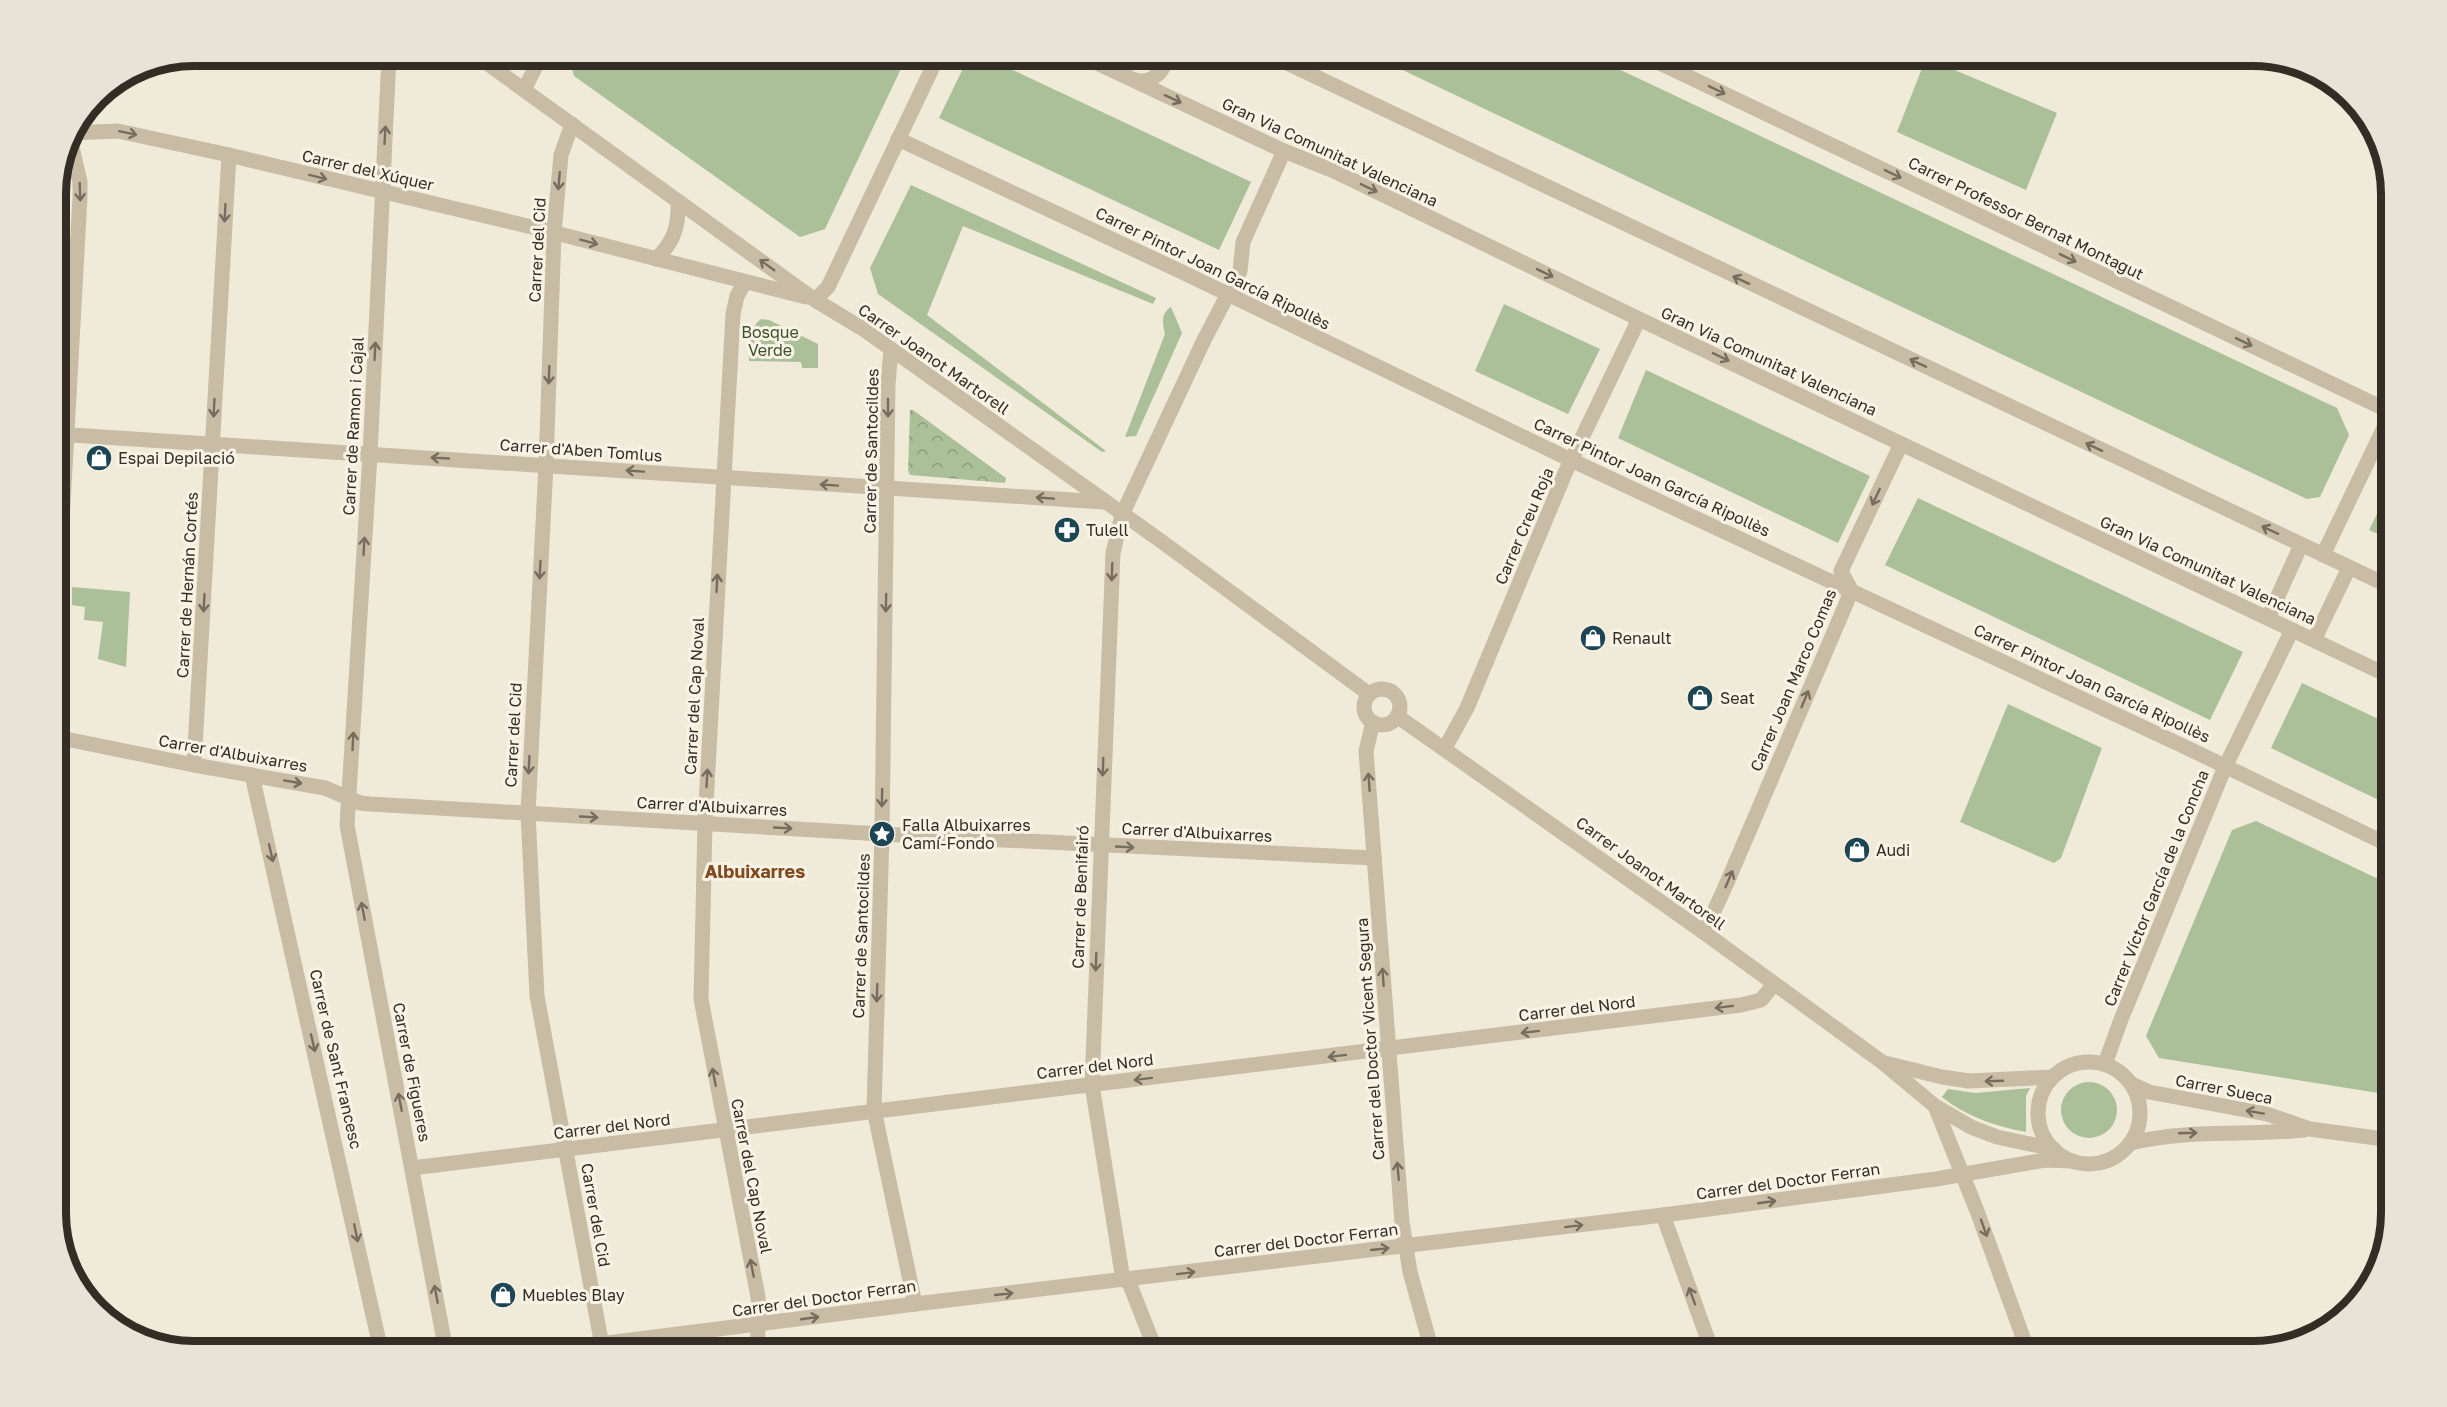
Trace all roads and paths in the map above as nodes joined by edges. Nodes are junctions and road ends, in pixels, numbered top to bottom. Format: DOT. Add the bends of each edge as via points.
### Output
graph roads {
  1 [pos="389,66"];
  2 [pos="491,66"];
  3 [pos="536,66"];
  4 [pos="933,66"];
  5 [pos="1103,66"];
  6 [pos="1116,66"];
  7 [pos="1163,66"];
  8 [pos="1293,66"];
  9 [pos="1666,66"];
  10 [pos="1131,79"];
  11 [pos="524,90"];
  12 [pos="572,124"];
  13 [pos="82,132"];
  14 [pos="898,139"];
  15 [pos="1284,151"];
  16 [pos="73,152"];
  17 [pos="229,155"];
  18 [pos="383,192"];
  19 [pos="678,201"];
  20 [pos="554,233"];
  21 [pos="656,259"];
  22 [pos="745,282"];
  23 [pos="1229,295"];
  24 [pos="814,300"];
  25 [pos="1639,319"];
  26 [pos="891,349"];
  27 [pos="66,372"];
  28 [pos="2381,407"];
  29 [pos="2381,433"];
  30 [pos="66,434"];
  31 [pos="212,444"];
  32 [pos="1901,444"];
  33 [pos="370,455"];
  34 [pos="1571,460"];
  35 [pos="546,465"];
  36 [pos="723,478"];
  37 [pos="888,489"];
  38 [pos="1103,502"];
  39 [pos="1122,514"];
  40 [pos="2301,545"];
  41 [pos="2323,555"];
  42 [pos="2349,568"];
  43 [pos="2381,582"];
  44 [pos="1851,591"];
  45 [pos="2268,618"];
  46 [pos="2292,630"];
  47 [pos="2314,640"];
  48 [pos="2381,672"];
  49 [pos="1369,694"];
  50 [pos="1397,716"];
  51 [pos="1373,722"];
  52 [pos="66,739"];
  53 [pos="1446,748"];
  54 [pos="194,765"];
  55 [pos="2225,767"];
  56 [pos="252,776"];
  57 [pos="350,799"];
  58 [pos="528,813"];
  59 [pos="705,823"];
  60 [pos="882,834"];
  61 [pos="2381,841"];
  62 [pos="1100,846"];
  63 [pos="1374,858"];
  64 [pos="1702,931"];
  65 [pos="1774,984"];
  66 [pos="1388,1050"];
  67 [pos="1882,1062"];
  68 [pos="2105,1064"];
  69 [pos="2052,1077"];
  70 [pos="2132,1084"];
  71 [pos="1092,1085"];
  72 [pos="1935,1106"];
  73 [pos="874,1110"];
  74 [pos="2310,1129"];
  75 [pos="724,1130"];
  76 [pos="2381,1139"];
  77 [pos="2131,1143"];
  78 [pos="2054,1149"];
  79 [pos="566,1150"];
  80 [pos="2072,1161"];
  81 [pos="412,1168"];
  82 [pos="1962,1174"];
  83 [pos="1663,1215"];
  84 [pos="1405,1246"];
  85 [pos="1126,1280"];
  86 [pos="915,1304"];
  87 [pos="757,1326"];
  88 [pos="379,1341"];
  89 [pos="444,1341"];
  90 [pos="602,1341"];
  91 [pos="652,1341"];
  92 [pos="758,1341"];
  93 [pos="1151,1341"];
  94 [pos="1429,1341"];
  95 [pos="1708,1341"];
  96 [pos="2024,1341"];
  18 -- 1 [label="street, Carrer de Ramon i Cajal, one-way"];
  2 -- 11 [label="street, Carrer Joanot Martorell"];
  3 -- 11 [label="street"];
  4 -- 14 [label="street"];
  5 -- 10 [label="street, Gran Via Comunitat Valenciana"];
  6 -- 10 [label="street, Gran Via Comunitat Valenciana"];
  7 -- 10 [label="street" via="1152,78"];
  40 -- 8 [label="street, one-way"];
  9 -- 28 [label="street, Carrer Professor Bernat Montagut, one-way"];
  10 -- 15 [label="street, Gran Via Comunitat Valenciana, one-way"];
  11 -- 12 [label="street, Carrer Joanot Martorell"];
  12 -- 19 [label="street, Carrer Joanot Martorell"];
  12 -- 20 [label="street, Carrer del Cid, one-way" via="561,154"];
  13 -- 17 [label="street, Carrer del Xúquer, one-way" via="118,131"];
  14 -- 23 [label="street, Carrer Pintor Joan García Ripollès"];
  14 -- 24 [label="street" via="828,287"];
  15 -- 23 [label="street, Carrer de Benifairó" via="1244,242 1240,271"];
  15 -- 25 [label="street, Gran Via Comunitat Valenciana, one-way" via="1334,171"];
  16 -- 27 [label="street, one-way" via="80,197"];
  17 -- 18 [label="street, Carrer del Xúquer, one-way"];
  17 -- 31 [label="street, Carrer de Hernán Cortés, one-way"];
  18 -- 20 [label="street, Carrer del Xúquer"];
  33 -- 18 [label="street, Carrer de Ramon i Cajal, one-way"];
  19 -- 21 [label="street" via="674,236"];
  24 -- 19 [label="street, Carrer Joanot Martorell, one-way"];
  20 -- 21 [label="street, Carrer del Xúquer, one-way"];
  20 -- 35 [label="street, Carrer del Cid, one-way"];
  21 -- 22 [label="street, Carrer del Xúquer"];
  22 -- 24 [label="street, Carrer del Xúquer"];
  22 -- 36 [label="street, Carrer del Cap Noval" via="733,314"];
  23 -- 34 [label="street, Carrer Pintor Joan García Ripollès"];
  23 -- 39 [label="street, Carrer de Benifairó"];
  24 -- 26 [label="street, Carrer Joanot Martorell"];
  25 -- 32 [label="street, Gran Via Comunitat Valenciana, one-way"];
  25 -- 34 [label="street, Carrer Creu Roja"];
  26 -- 37 [label="street, Carrer de Santocildes, one-way"];
  26 -- 38 [label="street, Carrer Joanot Martorell"];
  29 -- 41 [label="street"];
  30 -- 31 [label="street, Carrer d'Aben Tomlus"];
  31 -- 33 [label="street, Carrer d'Aben Tomlus"];
  31 -- 54 [label="street, Carrer de Hernán Cortés, one-way"];
  32 -- 44 [label="street, Carrer Joan Marco Comas, one-way" via="1841,572"];
  32 -- 45 [label="street, Gran Via Comunitat Valenciana"];
  35 -- 33 [label="street, Carrer d'Aben Tomlus, one-way"];
  57 -- 33 [label="street, Carrer de Ramon i Cajal, one-way"];
  34 -- 44 [label="street, Carrer Pintor Joan García Ripollès"];
  34 -- 53 [label="street, Carrer Creu Roja" via="1467,708"];
  36 -- 35 [label="street, Carrer d'Aben Tomlus, one-way"];
  35 -- 58 [label="street, Carrer del Cid, one-way"];
  37 -- 36 [label="street, Carrer d'Aben Tomlus, one-way"];
  59 -- 36 [label="street, Carrer del Cap Noval, one-way"];
  38 -- 37 [label="street, Carrer d'Aben Tomlus, one-way"];
  37 -- 60 [label="street, Carrer de Santocildes, one-way"];
  38 -- 39 [label="street, Carrer Joanot Martorell"];
  39 -- 49 [label="street, Carrer Joanot Martorell"];
  39 -- 62 [label="street, Carrer de Benifairó, one-way" via="1113,553"];
  40 -- 41 [label="street"];
  40 -- 45 [label="street"];
  41 -- 42 [label="street"];
  42 -- 43 [label="street"];
  42 -- 47 [label="street"];
  44 -- 55 [label="street, Carrer Pintor Joan García Ripollès"];
  64 -- 44 [label="street, Carrer Joan Marco Comas, one-way" via="1726,885"];
  45 -- 46 [label="street, Gran Via Comunitat Valenciana"];
  46 -- 47 [label="street, Gran Via Comunitat Valenciana"];
  46 -- 55 [label="street, Carrer Víctor García de la Concha"];
  47 -- 48 [label="street, Gran Via Comunitat Valenciana"];
  49 -- 50 [label="street" via="1382,688 1396,694 1400,708"];
  49 -- 51 [label="street" via="1364,709"];
  50 -- 51 [label="street" via="1387,724"];
  50 -- 53 [label="street, Carrer Joanot Martorell"];
  63 -- 51 [label="street, Carrer del Doctor Vicent Segura, one-way" via="1366,751"];
  52 -- 54 [label="street, Carrer d'Albuixarres"];
  53 -- 64 [label="street, Carrer Joanot Martorell"];
  54 -- 56 [label="street, Carrer d'Albuixarres"];
  55 -- 61 [label="street, Carrer Pintor Joan García Ripollès"];
  55 -- 68 [label="street, Carrer Víctor García de la Concha"];
  56 -- 57 [label="street, Carrer d'Albuixarres, one-way" via="325,788"];
  56 -- 88 [label="street, Carrer de Sant Francesc, one-way"];
  57 -- 58 [label="street, Carrer d'Albuixarres" via="370,804"];
  81 -- 57 [label="street, Carrer de Figueres, one-way" via="347,825"];
  58 -- 59 [label="street, Carrer d'Albuixarres, one-way"];
  58 -- 79 [label="street, Carrer del Cid" via="537,996"];
  59 -- 60 [label="street, Carrer d'Albuixarres, one-way"];
  75 -- 59 [label="street, Carrer del Cap Noval, one-way" via="701,999"];
  60 -- 62 [label="street, Carrer d'Albuixarres"];
  60 -- 73 [label="street, Carrer de Santocildes, one-way"];
  62 -- 63 [label="street, Carrer d'Albuixarres, one-way"];
  62 -- 71 [label="street, Carrer de Benifairó, one-way"];
  66 -- 63 [label="street, Carrer del Doctor Vicent Segura, one-way"];
  64 -- 65 [label="street, Carrer Joanot Martorell"];
  65 -- 66 [label="street, Carrer del Nord, one-way" via="1754,1003"];
  65 -- 67 [label="street, Carrer Joanot Martorell"];
  66 -- 71 [label="street, Carrer del Nord, one-way"];
  84 -- 66 [label="street, Carrer del Doctor Vicent Segura, one-way"];
  69 -- 67 [label="street, Carrer Joanot Martorell, one-way" via="1969,1081"];
  67 -- 72 [label="street, Carrer Joanot Martorell"];
  68 -- 69 [label="street" via="2078,1062"];
  68 -- 70 [label="street" via="2117,1069"];
  69 -- 78 [label="street" via="2043,1090 2039,1121 2044,1137"];
  74 -- 70 [label="street, Carrer Sueca, one-way" via="2267,1114 2149,1092"];
  70 -- 77 [label="street" via="2141,1113"];
  71 -- 73 [label="street, Carrer del Nord"];
  71 -- 85 [label="street, Carrer de Benifairó"];
  72 -- 78 [label="street, Carrer Joanot Martorell" via="1988,1134"];
  72 -- 82 [label="street"];
  73 -- 75 [label="street, Carrer del Nord"];
  73 -- 86 [label="street, Carrer de Santocildes"];
  74 -- 76 [label="street, Carrer Sueca"];
  77 -- 74 [label="street, Carrer Sueca, one-way" via="2176,1134 2268,1134"];
  75 -- 79 [label="street, Carrer del Nord"];
  87 -- 75 [label="street, Carrer del Cap Noval, one-way" via="758,1297"];
  77 -- 80 [label="street" via="2102,1162"];
  78 -- 80 [label="street"];
  79 -- 81 [label="street, Carrer del Nord"];
  79 -- 90 [label="street, Carrer del Cid"];
  80 -- 82 [label="street, Carrer del Doctor Ferran" via="2045,1160"];
  89 -- 81 [label="street, Carrer de Figueres, one-way"];
  83 -- 82 [label="street, Carrer del Doctor Ferran, one-way"];
  82 -- 96 [label="street, one-way"];
  84 -- 83 [label="street, Carrer del Doctor Ferran, one-way"];
  95 -- 83 [label="street, one-way"];
  85 -- 84 [label="street, Carrer del Doctor Ferran, one-way"];
  84 -- 94 [label="street, Carrer del Doctor Vicent Segura"];
  86 -- 85 [label="street, Carrer del Doctor Ferran, one-way"];
  85 -- 93 [label="street, Carrer de Benifairó"];
  87 -- 86 [label="street, Carrer del Doctor Ferran, one-way"];
  87 -- 91 [label="street, Carrer del Doctor Ferran"];
  87 -- 92 [label="street, Carrer del Cap Noval"];
}
